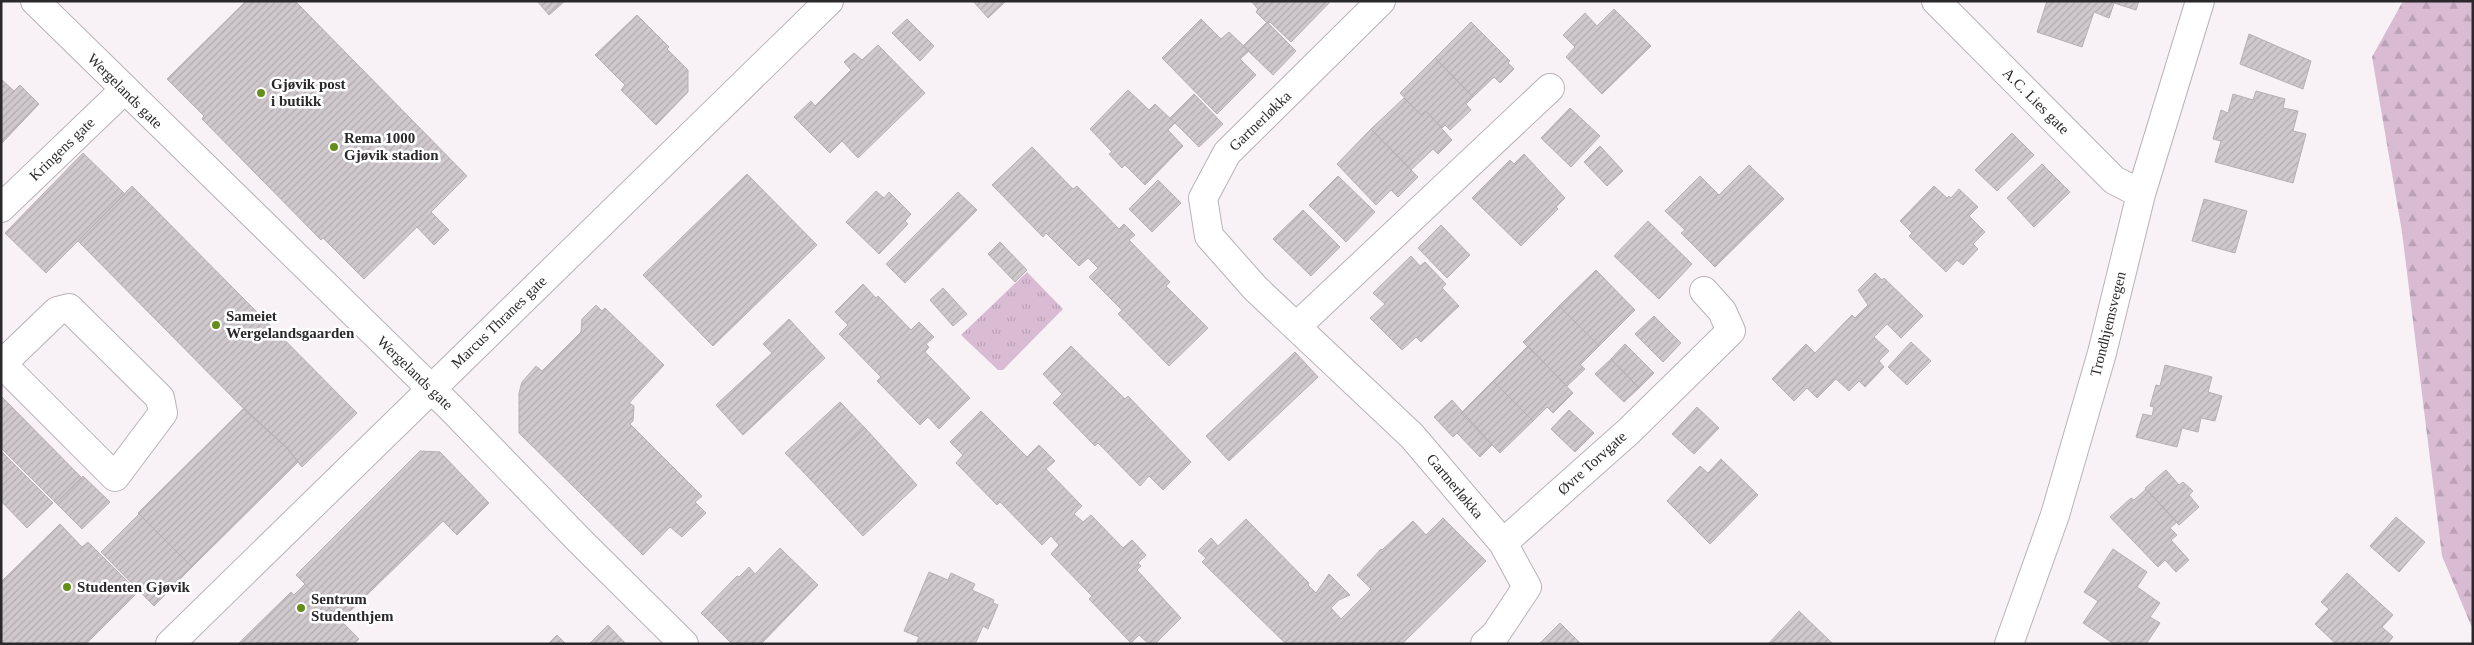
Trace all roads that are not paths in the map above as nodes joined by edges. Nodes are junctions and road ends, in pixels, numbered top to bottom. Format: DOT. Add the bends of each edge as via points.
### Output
graph roads {
  1 [pos="35,1"];
  2 [pos="829,1"];
  3 [pos="1381,1"];
  4 [pos="1936,1"];
  5 [pos="2200,1"];
  6 [pos="1550,88"];
  7 [pos="124,90"];
  8 [pos="2141,194"];
  9 [pos="1,208"];
  10 [pos="1704,291"];
  11 [pos="1296,327"];
  12 [pos="2,364"];
  13 [pos="430,389"];
  14 [pos="1503,543"];
  15 [pos="170,644"];
  16 [pos="684,644"];
  17 [pos="1485,644"];
  18 [pos="2009,644"];
  1 -- 7 [label="street, Wergelands gate"];
  2 -- 13 [label="street, Marcus Thranes gate"];
  3 -- 11 [label="street, Gartnerløkka" via="1227,152 1203,198 1210,236 1255,288"];
  4 -- 8 [label="street, A.C. Lies gate" via="2114,180"];
  5 -- 8 [label="street, Trondhjemsvegen"];
  6 -- 11 [label="street"];
  7 -- 9 [label="street, Kringens gate"];
  7 -- 13 [label="street, Wergelands gate"];
  8 -- 18 [label="street, Trondhjemsvegen" via="2102,352 2060,498"];
  10 -- 14 [label="street, Øvre Torvgate" via="1722,311 1731,331 1629,431"];
  11 -- 14 [label="street, Gartnerløkka" via="1412,436"];
  12 -- 12 [label="street" via="115,477 163,414 160,398 68,308 57,311"];
  13 -- 15 [label="street, Marcus Thranes gate"];
  13 -- 16 [label="street, Wergelands gate"];
  14 -- 17 [label="street" via="1527,587 1495,635"];
}
